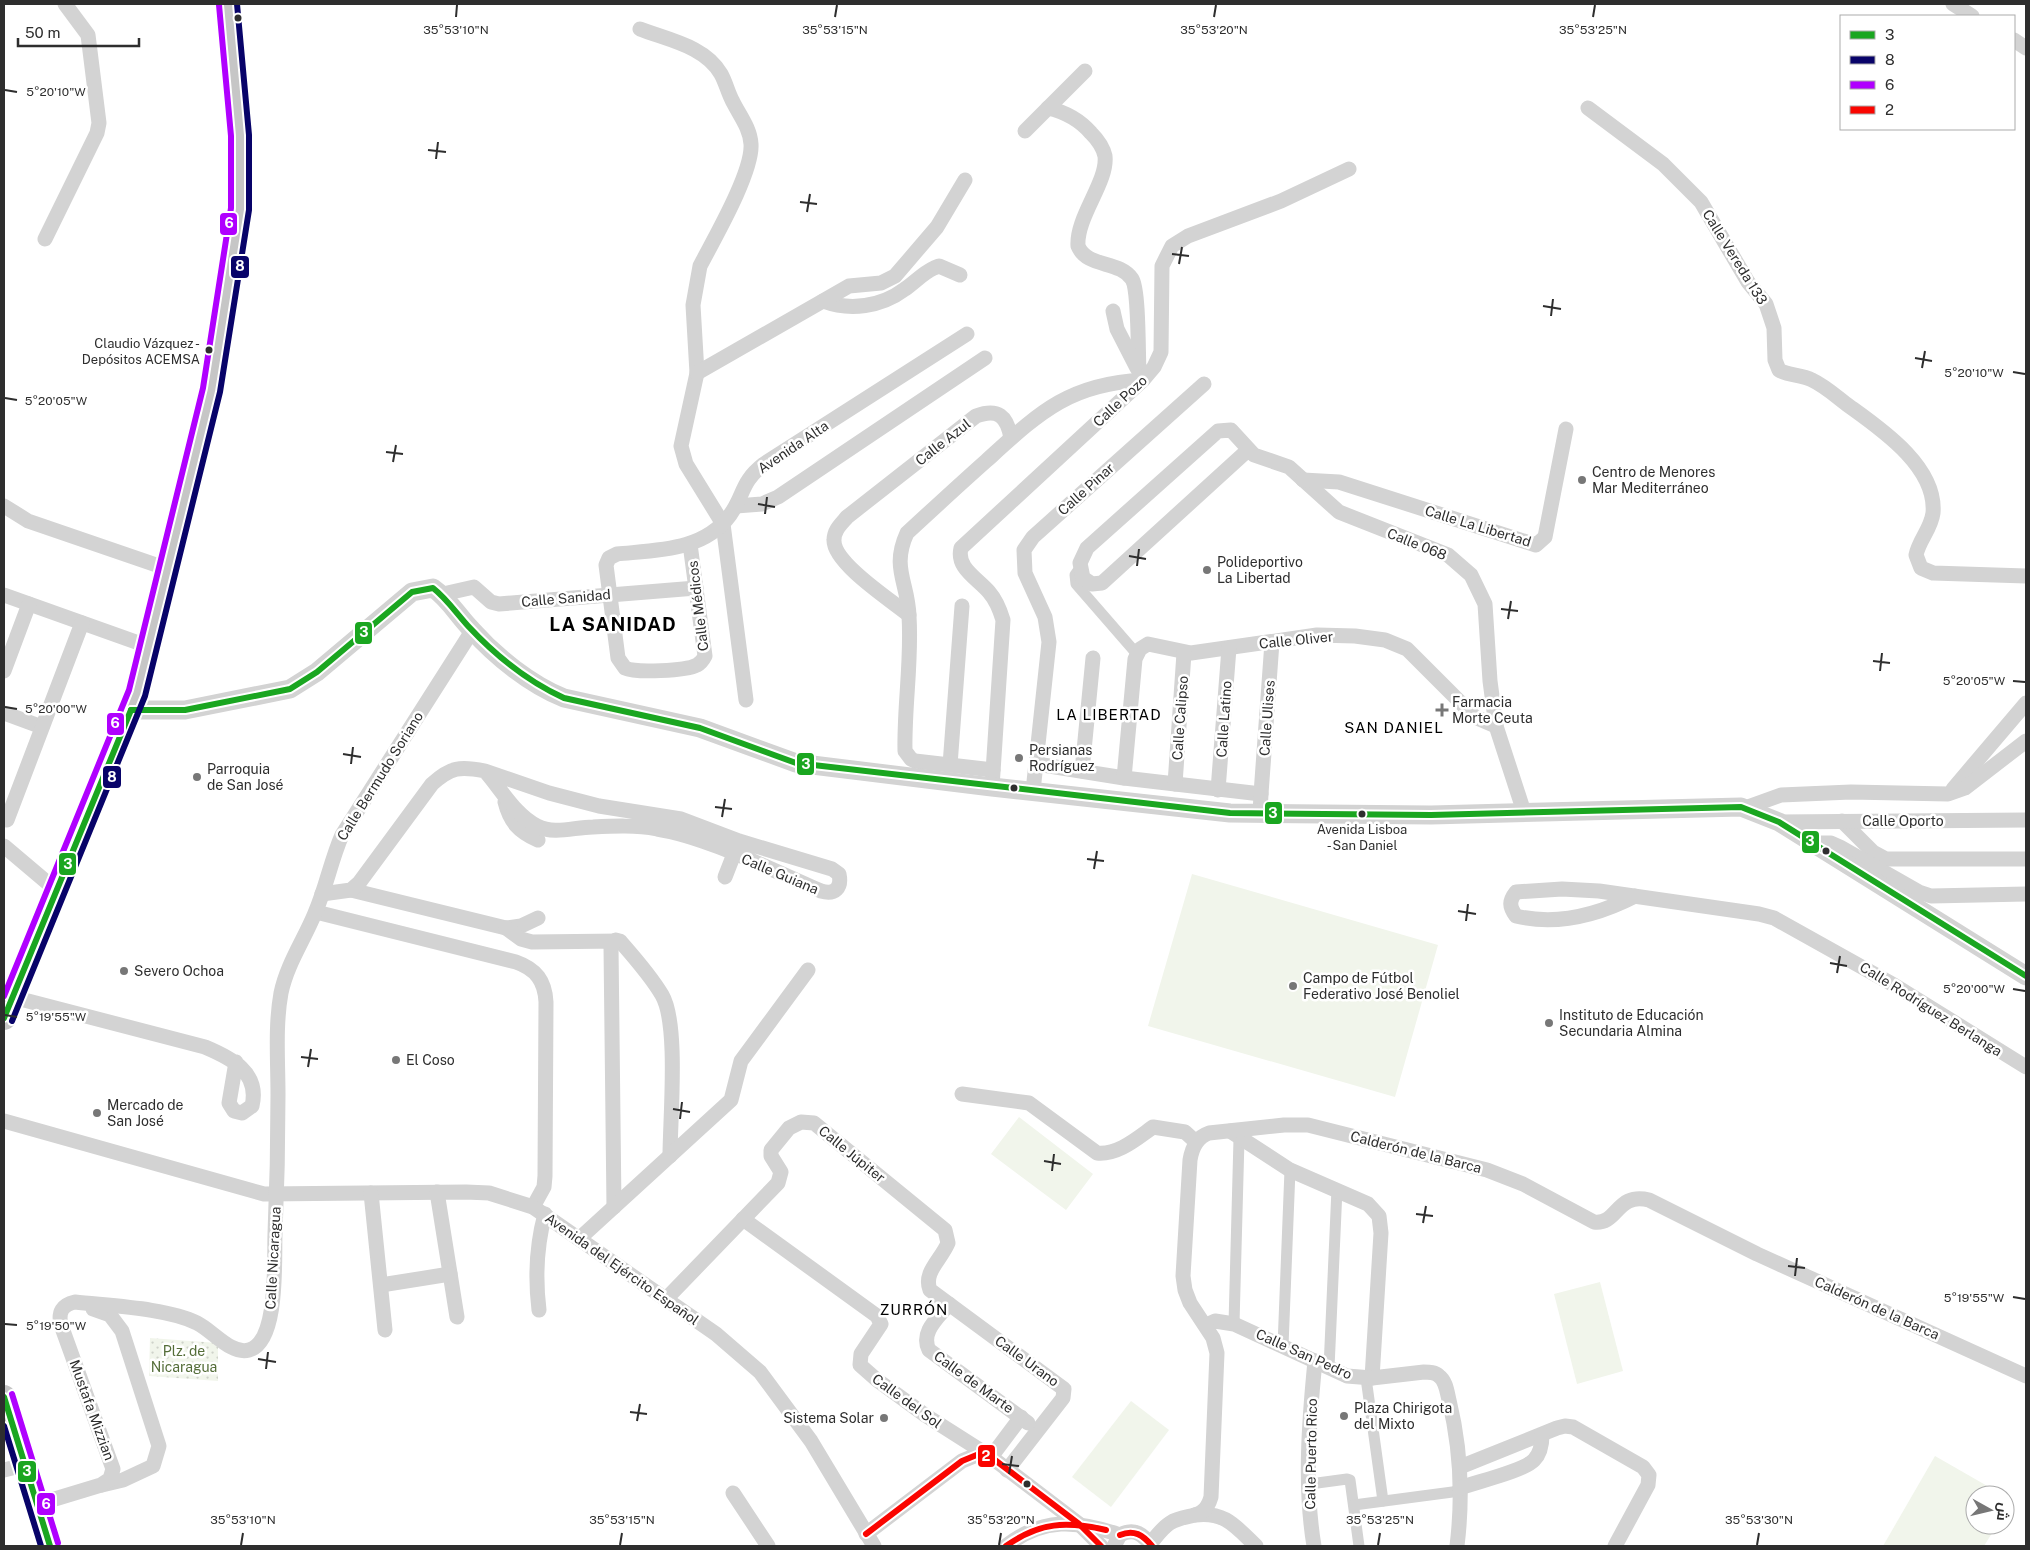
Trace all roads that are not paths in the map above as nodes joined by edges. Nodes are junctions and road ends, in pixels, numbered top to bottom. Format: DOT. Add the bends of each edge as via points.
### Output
graph roads {
  1 [pos="65,4"];
  2 [pos="228,4"];
  3 [pos="1953,4"];
  4 [pos="1970,15"];
  5 [pos="640,29"];
  6 [pos="2015,41"];
  7 [pos="2026,48"];
  8 [pos="1085,71"];
  9 [pos="1048,108"];
  10 [pos="1588,108"];
  11 [pos="1025,131"];
  12 [pos="1349,170"];
  13 [pos="965,180"];
  14 [pos="45,239"];
  15 [pos="960,275"];
  16 [pos="823,301"];
  17 [pos="1113,311"];
  18 [pos="967,334"];
  19 [pos="985,358"];
  20 [pos="697,373"];
  21 [pos="1141,376"];
  22 [pos="1204,384"];
  23 [pos="1566,429"];
  24 [pos="1011,438"];
  25 [pos="1248,450"];
  26 [pos="1303,480"];
  27 [pos="4,506"];
  28 [pos="736,506"];
  29 [pos="723,524"];
  30 [pos="690,544"];
  31 [pos="1080,568"];
  32 [pos="168,569"];
  33 [pos="2026,576"];
  34 [pos="696,588"];
  35 [pos="443,594"];
  36 [pos="610,594"];
  37 [pos="4,595"];
  38 [pos="30,604"];
  39 [pos="962,606"];
  40 [pos="909,615"];
  41 [pos="82,623"];
  42 [pos="472,631"];
  43 [pos="1272,642"];
  44 [pos="150,647"];
  45 [pos="1229,648"];
  46 [pos="1184,652"];
  47 [pos="1135,656"];
  48 [pos="1093,658"];
  49 [pos="4,671"];
  50 [pos="746,700"];
  51 [pos="2026,703"];
  52 [pos="131,710"];
  53 [pos="4,713"];
  54 [pos="1496,726"];
  55 [pos="42,727"];
  56 [pos="2026,741"];
  57 [pos="1037,764"];
  58 [pos="950,765"];
  59 [pos="485,771"];
  60 [pos="1082,771"];
  61 [pos="1124,778"];
  62 [pos="993,779"];
  63 [pos="1175,784"];
  64 [pos="502,790"];
  65 [pos="1218,790"];
  66 [pos="1033,791"];
  67 [pos="1261,794"];
  68 [pos="1948,794"];
  69 [pos="1745,808"];
  70 [pos="1524,812"];
  71 [pos="1260,814"];
  72 [pos="7,820"];
  73 [pos="2026,820"];
  74 [pos="1842,821"];
  75 [pos="1779,822"];
  76 [pos="538,840"];
  77 [pos="1812,843"];
  78 [pos="4,846"];
  79 [pos="734,854"];
  80 [pos="2026,860"];
  81 [pos="725,876"];
  82 [pos="56,890"];
  83 [pos="351,890"];
  84 [pos="322,894"];
  85 [pos="2026,894"];
  86 [pos="1635,896"];
  87 [pos="316,912"];
  88 [pos="538,918"];
  89 [pos="506,928"];
  90 [pos="616,940"];
  91 [pos="808,970"];
  92 [pos="2026,976"];
  93 [pos="7,1003"];
  94 [pos="236,1062"];
  95 [pos="2026,1067"];
  96 [pos="962,1094"];
  97 [pos="4,1121"];
  98 [pos="1234,1135"];
  99 [pos="1196,1142"];
  100 [pos="670,1156"];
  101 [pos="1290,1170"];
  102 [pos="1337,1189"];
  103 [pos="437,1192"];
  104 [pos="372,1194"];
  105 [pos="277,1195"];
  106 [pos="614,1207"];
  107 [pos="538,1211"];
  108 [pos="743,1220"];
  109 [pos="580,1238"];
  110 [pos="450,1274"];
  111 [pos="381,1285"];
  112 [pos="666,1299"];
  113 [pos="75,1302"];
  114 [pos="949,1304"];
  115 [pos="539,1310"];
  116 [pos="457,1317"];
  117 [pos="1234,1324"];
  118 [pos="1206,1325"];
  119 [pos="385,1330"];
  120 [pos="1283,1346"];
  121 [pos="1315,1361"];
  122 [pos="1329,1368"];
  123 [pos="2026,1376"];
  124 [pos="1369,1378"];
  125 [pos="4,1397"];
  126 [pos="1021,1417"];
  127 [pos="1038,1429"];
  128 [pos="1542,1434"];
  129 [pos="991,1457"];
  130 [pos="14,1468"];
  131 [pos="1460,1468"];
  132 [pos="1007,1470"];
  133 [pos="1310,1484"];
  134 [pos="101,1485"];
  135 [pos="1460,1490"];
  136 [pos="733,1492"];
  137 [pos="1384,1501"];
  138 [pos="36,1505"];
  139 [pos="1354,1505"];
  140 [pos="1194,1516"];
  141 [pos="1079,1524"];
  142 [pos="870,1540"];
  143 [pos="1117,1540"];
  144 [pos="1151,1545"];
  145 [pos="50,1546"];
  146 [pos="768,1546"];
  147 [pos="1006,1546"];
  148 [pos="1101,1546"];
  149 [pos="1256,1546"];
  150 [pos="1314,1546"];
  151 [pos="1360,1546"];
  152 [pos="1457,1546"];
  153 [pos="1615,1546"];
  1 -- 14 [label="street" via="88,35 99,123"];
  2 -- 32 [label="main road" via="240,136 240,208 212,390"];
  3 -- 4 [label="street"];
  5 -- 20 [label="street" via="695,50 712,62 722,76 751,142 751,152 738,192 697,278 693,318"];
  6 -- 7 [label="street"];
  8 -- 9 [label="street"];
  9 -- 11 [label="street"];
  9 -- 21 [label="street" via="1080,122 1100,143 1105,157 1080,229 1078,246 1086,257 1119,269 1132,280"];
  10 -- 33 [label="street, Calle Vereda 133" via="1662,164 1701,202 1748,282 1766,304 1774,328 1775,360 1779,370 1821,385 1889,435 1919,469 1933,502 1931,524 1916,555 1921,568 1932,573"];
  12 -- 21 [label="street, Calle Pozo" via="1281,201 1188,236 1172,246 1162,266 1161,352 1154,367"];
  13 -- 16 [label="street" via="937,226 895,276 875,284 849,286"];
  15 -- 16 [label="street" via="939,266 903,291 869,305 846,307"];
  16 -- 20 [label="street"];
  17 -- 21 [label="street" via="1117,329"];
  18 -- 28 [label="street, Avenida Alta" via="764,464 748,480"];
  19 -- 28 [label="street" via="778,496 762,504"];
  20 -- 29 [label="street" via="681,446 686,464"];
  21 -- 24 [label="street" via="1081,391 1043,410"];
  21 -- 62 [label="street, Calle Pozo" via="961,548 963,566 989,592 1003,620"];
  22 -- 57 [label="street, Calle Pinar" via="1033,537 1024,550 1025,573 1045,617 1049,651"];
  23 -- 26 [label="street, Calle La Libertad" via="1545,537 1536,545 1339,482"];
  24 -- 40 [label="street" via="907,533 900,557"];
  24 -- 40 [label="street, Calle Azul" via="1009,424 1001,416 989,412 976,416 836,529 835,549 850,567"];
  25 -- 26 [label="street, Calle 068" via="1290,467"];
  25 -- 31 [label="street" via="1102,583 1087,582 1080,574"];
  25 -- 31 [label="street, Calle 068" via="1231,430 1222,429 1087,548 1081,557"];
  26 -- 54 [label="street, Calle 068" via="1339,512 1448,555 1471,575 1485,604"];
  27 -- 32 [label="street" via="28,520"];
  28 -- 29 [label="street, Avenida Alta"];
  29 -- 30 [label="street, Avenida Alta"];
  29 -- 50 [label="street"];
  30 -- 34 [label="street, Calle Médicos"];
  30 -- 36 [label="street, Avenida Alta" via="617,554 609,558 606,565"];
  31 -- 47 [label="street" via="1075,575 1076,584"];
  32 -- 44 [label="main road"];
  34 -- 36 [label="street, Calle Sanidad"];
  34 -- 36 [label="street, Calle Médicos" via="705,656 696,666 682,668 637,671 625,668 618,658"];
  35 -- 36 [label="street, Calle Sanidad" via="474,588 491,602 499,604"];
  35 -- 42 [label="street"];
  35 -- 52 [label="street" via="433,588 412,592 308,680 290,689 185,710"];
  37 -- 38 [label="street"];
  38 -- 41 [label="street"];
  38 -- 49 [label="street"];
  39 -- 58 [label="street"];
  40 -- 58 [label="street" via="905,751 911,759"];
  41 -- 44 [label="street"];
  41 -- 55 [label="street"];
  42 -- 62 [label="street" via="538,685 564,698 700,728 796,762"];
  42 -- 84 [label="street, Calle Bermudo Soriano" via="351,820 335,851"];
  43 -- 45 [label="street, Calle Oliver"];
  43 -- 54 [label="street, Calle Oliver" via="1336,635 1397,643 1416,656 1476,717"];
  43 -- 67 [label="street, Calle Ulises"];
  44 -- 52 [label="main road"];
  45 -- 46 [label="street, Calle Oliver" via="1204,653"];
  45 -- 65 [label="street, Calle Latino"];
  46 -- 47 [label="street, Calle Oliver" via="1152,644 1144,645"];
  46 -- 63 [label="street, Calle Calipso"];
  47 -- 61 [label="street"];
  48 -- 60 [label="street"];
  51 -- 68 [label="street"];
  52 -- 82 [label="main road"];
  53 -- 55 [label="street"];
  54 -- 70 [label="street, Calle 068"];
  55 -- 72 [label="street"];
  56 -- 68 [label="street" via="1964,788"];
  57 -- 60 [label="street"];
  57 -- 66 [label="street, Calle Pinar"];
  58 -- 62 [label="street"];
  59 -- 64 [label="street, Calle Guiana"];
  59 -- 79 [label="street, Calle Guiana" via="599,806 711,828 832,869 839,874 841,882 837,890 829,894"];
  59 -- 83 [label="street, Calle Guiana" via="459,768 446,771 432,784"];
  60 -- 61 [label="street"];
  61 -- 63 [label="street"];
  62 -- 66 [label="street"];
  63 -- 65 [label="street"];
  64 -- 76 [label="street" via="508,814 515,826"];
  64 -- 79 [label="street, Calle Guiana" via="526,820 538,827 553,830 591,827 657,829"];
  65 -- 67 [label="street"];
  66 -- 71 [label="street"];
  67 -- 71 [label="street, Calle Ulises"];
  68 -- 69 [label="street" via="1842,792 1780,795"];
  69 -- 70 [label="street"];
  69 -- 75 [label="street"];
  70 -- 71 [label="street"];
  73 -- 74 [label="street, Calle Oporto"];
  74 -- 75 [label="street, Calle Oporto"];
  74 -- 80 [label="street" via="1873,852 1886,859"];
  75 -- 77 [label="street"];
  77 -- 85 [label="street" via="1840,846 1931,896"];
  77 -- 92 [label="street"];
  78 -- 82 [label="street"];
  79 -- 81 [label="street"];
  82 -- 93 [label="main road"];
  83 -- 84 [label="street"];
  83 -- 89 [label="street"];
  84 -- 87 [label="street, Calle Bermudo Soriano"];
  86 -- 86 [label="street, Calle Rodríguez Berlanga" via="1580,890 1525,890 1516,892 1511,899 1511,908 1516,916 1525,918 1570,918 1607,909"];
  86 -- 95 [label="street, Calle Rodríguez Berlanga" via="1774,918 1886,980"];
  87 -- 105 [label="street, Calle Bermudo Soriano" via="289,967 281,993"];
  87 -- 107 [label="street" via="516,962 539,976 545,988 546,1002 545,1176"];
  88 -- 89 [label="street" via="521,926"];
  89 -- 90 [label="street" via="521,939 532,942"];
  90 -- 100 [label="street" via="655,986 668,1008 671,1034"];
  90 -- 106 [label="street" via="611,946"];
  91 -- 100 [label="street" via="741,1061 731,1100"];
  93 -- 94 [label="street" via="205,1047"];
  96 -- 99 [label="street" via="1029,1103 1097,1153 1108,1154 1118,1150 1153,1127 1185,1132"];
  97 -- 105 [label="street, Calle Nicaragua" via="249,1191"];
  98 -- 99 [label="street, Calderón de la Barca" via="1204,1135"];
  98 -- 101 [label="street"];
  98 -- 117 [label="street"];
  98 -- 123 [label="street, Calderón de la Barca" via="1284,1125 1308,1125 1487,1170 1523,1184 1594,1222 1608,1219 1630,1199 1649,1200 1766,1258"];
  99 -- 118 [label="street" via="1190,1160 1184,1276 1190,1303"];
  100 -- 106 [label="street"];
  101 -- 102 [label="street"];
  101 -- 120 [label="street"];
  102 -- 122 [label="street"];
  102 -- 124 [label="street" via="1368,1204 1379,1216 1381,1224"];
  103 -- 104 [label="street, Avenida del Ejército Español"];
  103 -- 107 [label="street, Avenida del Ejército Español" via="489,1193"];
  103 -- 110 [label="street"];
  104 -- 105 [label="street, Avenida del Ejército Español"];
  104 -- 111 [label="street"];
  105 -- 113 [label="street, Calle Nicaragua" via="272,1304 264,1340 257,1346 237,1350 196,1322 169,1315"];
  106 -- 109 [label="street"];
  107 -- 109 [label="street, Avenida del Ejército Español"];
  107 -- 115 [label="street" via="536,1262"];
  108 -- 112 [label="street, Calle Júpiter"];
  108 -- 114 [label="street, Calle Júpiter" via="781,1178 771,1156 775,1145 789,1128 801,1122 814,1123 945,1230 948,1243 928,1275 927,1283 930,1290"];
  108 -- 129 [label="street, Calle del Sol" via="880,1319 879,1328 859,1360 863,1369 925,1415"];
  109 -- 112 [label="street, Avenida del Ejército Español"];
  110 -- 111 [label="street"];
  110 -- 116 [label="street"];
  111 -- 119 [label="street"];
  112 -- 142 [label="street, Avenida del Ejército Español" via="716,1334 760,1372 811,1441"];
  113 -- 134 [label="street, Mustafa Mizzian" via="61,1309 59,1317 113,1469 110,1479"];
  113 -- 134 [label="street" via="110,1315 122,1330 160,1446 152,1466 122,1480"];
  114 -- 126 [label="street, Calle de Marte" via="926,1335 929,1350"];
  114 -- 127 [label="street, Calle Urano" via="1062,1385 1063,1398"];
  117 -- 118 [label="street, Calle San Pedro" via="1215,1321"];
  117 -- 120 [label="street, Calle San Pedro"];
  118 -- 140 [label="street" via="1217,1353 1211,1497 1203,1512"];
  120 -- 121 [label="street, Calle San Pedro"];
  121 -- 122 [label="street, Calle San Pedro"];
  121 -- 133 [label="street, Calle Puerto Rico"];
  122 -- 124 [label="street, Calle San Pedro" via="1347,1376"];
  124 -- 131 [label="street, Calle San Pedro" via="1424,1372 1440,1376 1445,1383 1455,1425"];
  124 -- 137 [label="street"];
  125 -- 130 [label="main road"];
  126 -- 127 [label="street, Calle de Marte"];
  126 -- 129 [label="street"];
  127 -- 132 [label="street, Calle Urano"];
  128 -- 131 [label="street"];
  128 -- 135 [label="street" via="1539,1453 1526,1466"];
  128 -- 153 [label="street" via="1565,1426 1574,1427 1647,1470 1648,1485"];
  129 -- 132 [label="street"];
  129 -- 142 [label="street, Avenida del Ejército Español" via="970,1456"];
  130 -- 138 [label="main road"];
  131 -- 135 [label="street, Calle San Pedro"];
  132 -- 141 [label="street"];
  133 -- 139 [label="street" via="1348,1479"];
  133 -- 150 [label="street, Calle Puerto Rico"];
  134 -- 138 [label="street"];
  135 -- 137 [label="street"];
  135 -- 152 [label="street, Calle San Pedro"];
  136 -- 146 [label="street"];
  137 -- 139 [label="street"];
  138 -- 145 [label="main road"];
  139 -- 151 [label="street"];
  140 -- 144 [label="street" via="1167,1524"];
  140 -- 149 [label="street" via="1209,1513 1224,1517"];
  141 -- 143 [label="street"];
  141 -- 147 [label="street" via="1043,1526 1024,1533"];
  141 -- 148 [label="street"];
  143 -- 144 [label="street" via="1133,1531 1140,1533"];
}
